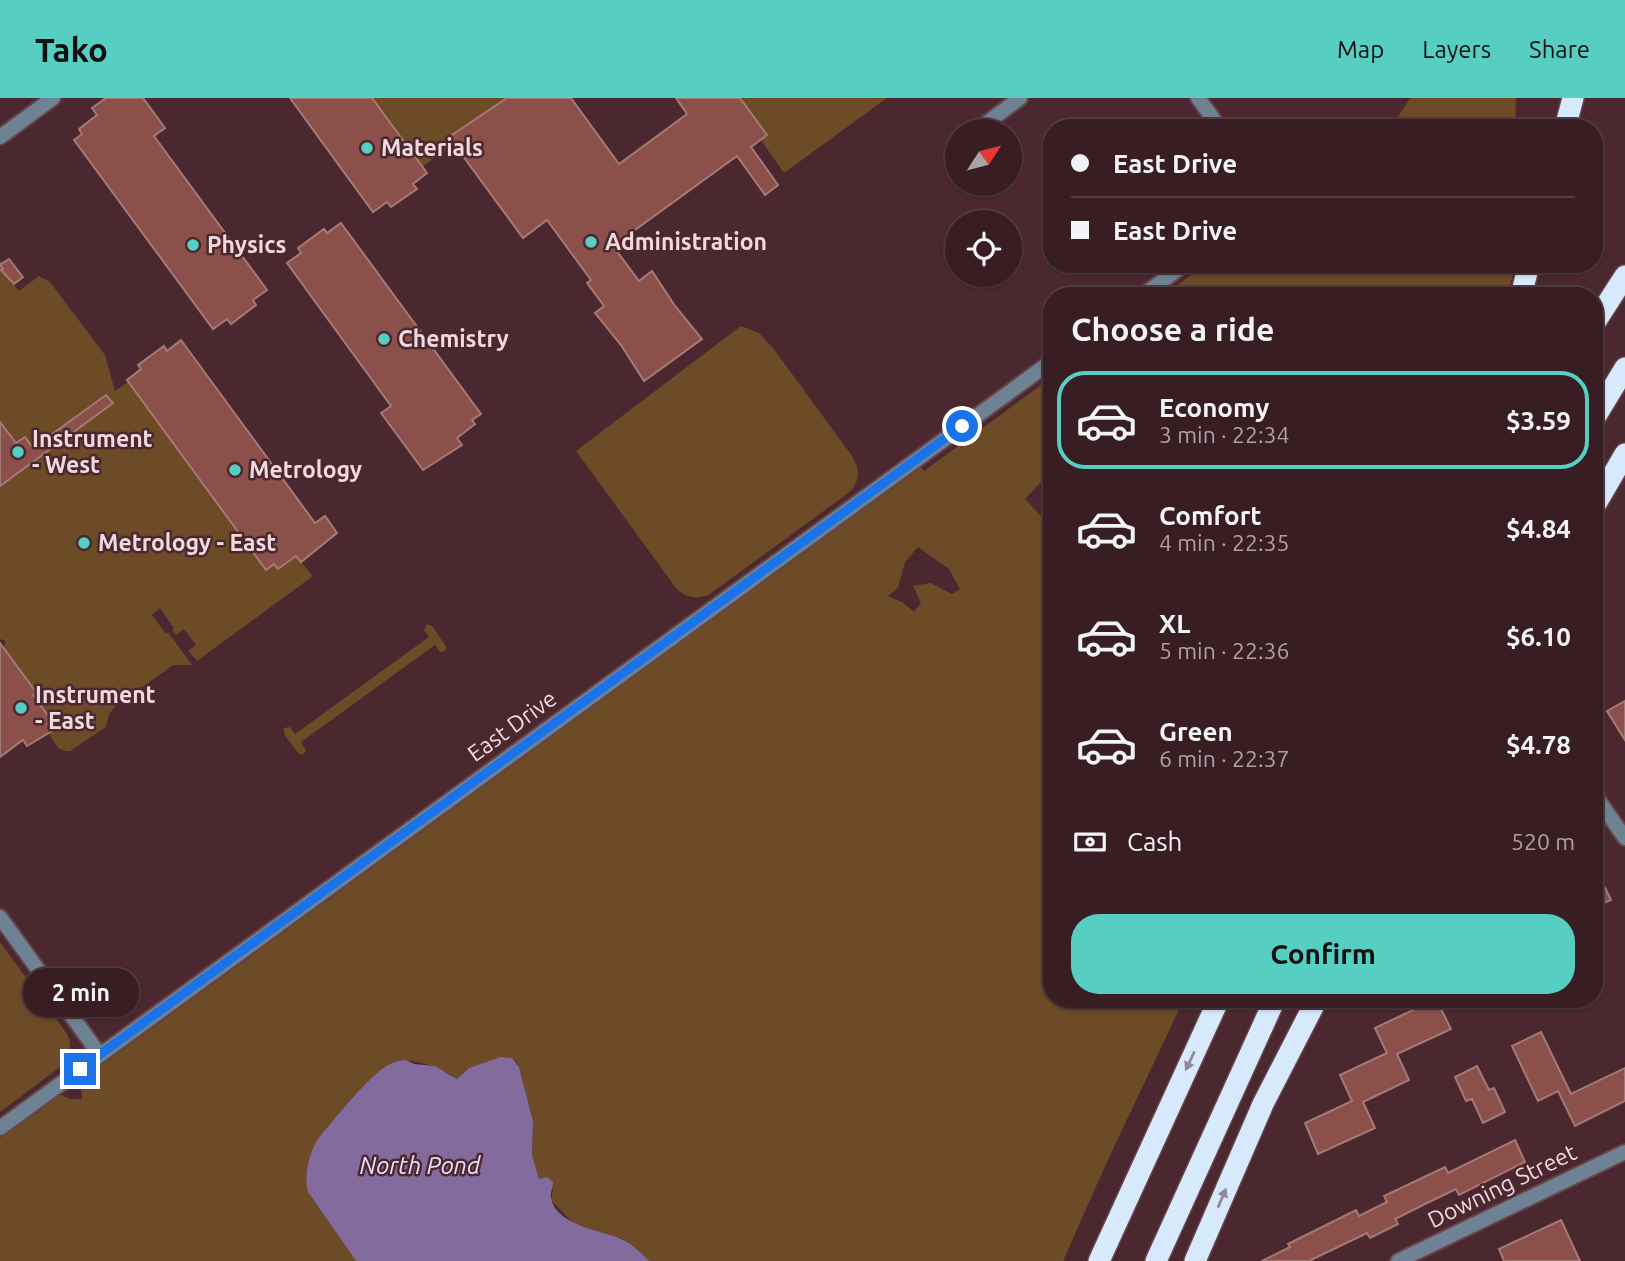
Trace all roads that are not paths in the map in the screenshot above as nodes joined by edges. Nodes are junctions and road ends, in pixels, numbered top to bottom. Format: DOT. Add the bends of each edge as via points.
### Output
graph roads {
  1 [pos="53,98"];
  2 [pos="1020,98"];
  3 [pos="1198,98"];
  4 [pos="1573,98"];
  5 [pos="992,119"];
  6 [pos="1213,119"];
  7 [pos="1567,119"];
  8 [pos="0,137"];
  9 [pos="1173,273"];
  10 [pos="1625,276"];
  11 [pos="1154,287"];
  12 [pos="1603,310"];
  13 [pos="1043,368"];
  14 [pos="1625,368"];
  15 [pos="1603,404"];
  16 [pos="1625,435"];
  17 [pos="1625,454"];
  18 [pos="1603,468"];
  19 [pos="1603,492"];
  20 [pos="1603,807"];
  21 [pos="1625,838"];
  22 [pos="0,918"];
  23 [pos="1215,1008"];
  24 [pos="1271,1008"];
  25 [pos="1312,1008"];
  26 [pos="100,1055"];
  27 [pos="0,1128"];
  28 [pos="1625,1152"];
  29 [pos="1099,1261"];
  30 [pos="1156,1261"];
  31 [pos="1195,1261"];
  32 [pos="1398,1261"];
  1 -- 8 [label="street"];
  2 -- 5 [label="street"];
  3 -- 6 [label="street"];
  4 -- 7 [label="highway"];
  9 -- 11 [label="street"];
  10 -- 12 [label="highway"];
  13 -- 26 [label="street, East Drive"];
  14 -- 15 [label="highway"];
  16 -- 18 [label="highway"];
  17 -- 19 [label="highway"];
  20 -- 21 [label="street"];
  22 -- 26 [label="street"];
  23 -- 29 [label="highway, one-way"];
  24 -- 30 [label="highway"];
  31 -- 25 [label="highway, one-way" via="1264,1104"];
  26 -- 27 [label="street, East Drive"];
  28 -- 32 [label="street, Downing Street"];
}
